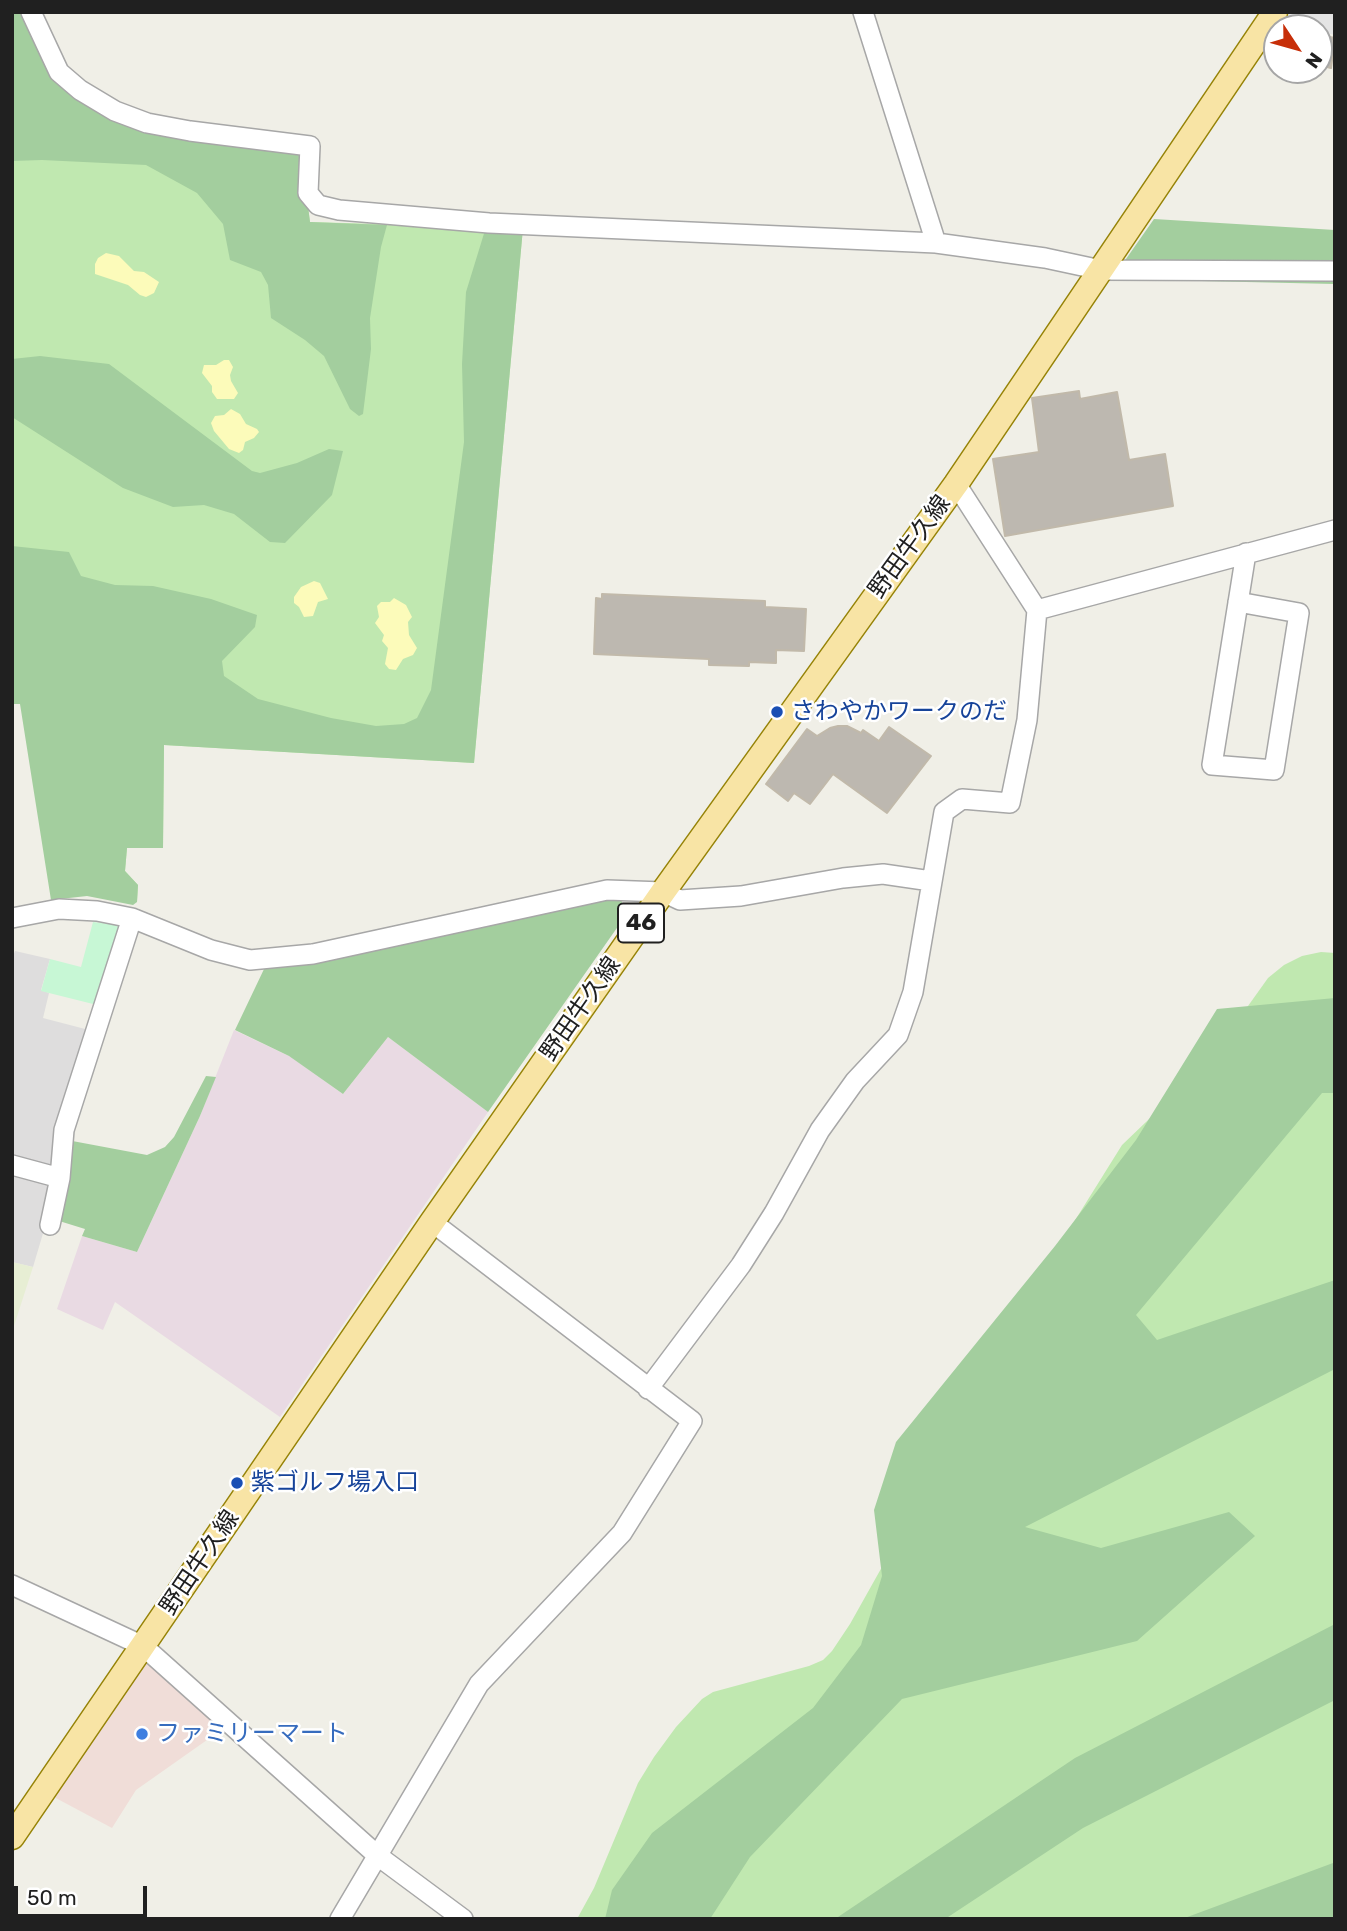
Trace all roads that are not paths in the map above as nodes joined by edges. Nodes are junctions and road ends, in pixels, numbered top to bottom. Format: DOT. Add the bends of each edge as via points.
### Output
graph roads {
  1 [pos="31,12"];
  2 [pos="863,12"];
  3 [pos="1275,12"];
  4 [pos="936,243"];
  5 [pos="1101,270"];
  6 [pos="1335,271"];
  7 [pos="956,484"];
  8 [pos="1335,530"];
  9 [pos="1246,553"];
  10 [pos="1238,602"];
  11 [pos="1037,610"];
  12 [pos="932,881"];
  13 [pos="663,892"];
  14 [pos="132,918"];
  15 [pos="13,920"];
  16 [pos="12,1165"];
  17 [pos="60,1178"];
  18 [pos="432,1222"];
  19 [pos="51,1225"];
  20 [pos="648,1390"];
  21 [pos="12,1585"];
  22 [pos="143,1646"];
  23 [pos="12,1838"];
  24 [pos="378,1856"];
  25 [pos="340,1919"];
  26 [pos="463,1919"];
  1 -- 4 [label="street" via="59,72 115,111 190,131 310,146 308,193 318,205 489,223"];
  2 -- 4 [label="street"];
  3 -- 5 [label="main road, 野田牛久線 / 46"];
  4 -- 5 [label="street"];
  5 -- 6 [label="street"];
  5 -- 7 [label="main road, 野田牛久線 / 46"];
  7 -- 11 [label="street"];
  7 -- 13 [label="main road, 野田牛久線 / 46"];
  8 -- 9 [label="street"];
  9 -- 10 [label="street"];
  9 -- 11 [label="street"];
  10 -- 10 [label="street" via="1212,765 1274,770 1299,613"];
  11 -- 12 [label="street" via="1027,720 1010,803 962,799 944,812"];
  12 -- 13 [label="street" via="883,874 741,896 680,900"];
  12 -- 20 [label="street" via="913,992 898,1035 855,1081 820,1130 741,1265"];
  13 -- 14 [label="street" via="607,890 313,954 250,960 211,950"];
  13 -- 18 [label="main road, 野田牛久線 / 46"];
  14 -- 15 [label="street" via="59,909"];
  14 -- 17 [label="street" via="64,1130"];
  16 -- 17 [label="street"];
  17 -- 19 [label="street"];
  18 -- 20 [label="street"];
  18 -- 22 [label="main road, 野田牛久線 / 46"];
  20 -- 24 [label="street" via="691,1421 685,1433 622,1532 479,1684"];
  21 -- 22 [label="street"];
  22 -- 23 [label="main road, 野田牛久線 / 46"];
  22 -- 24 [label="street"];
  24 -- 25 [label="street"];
  24 -- 26 [label="street"];
}
